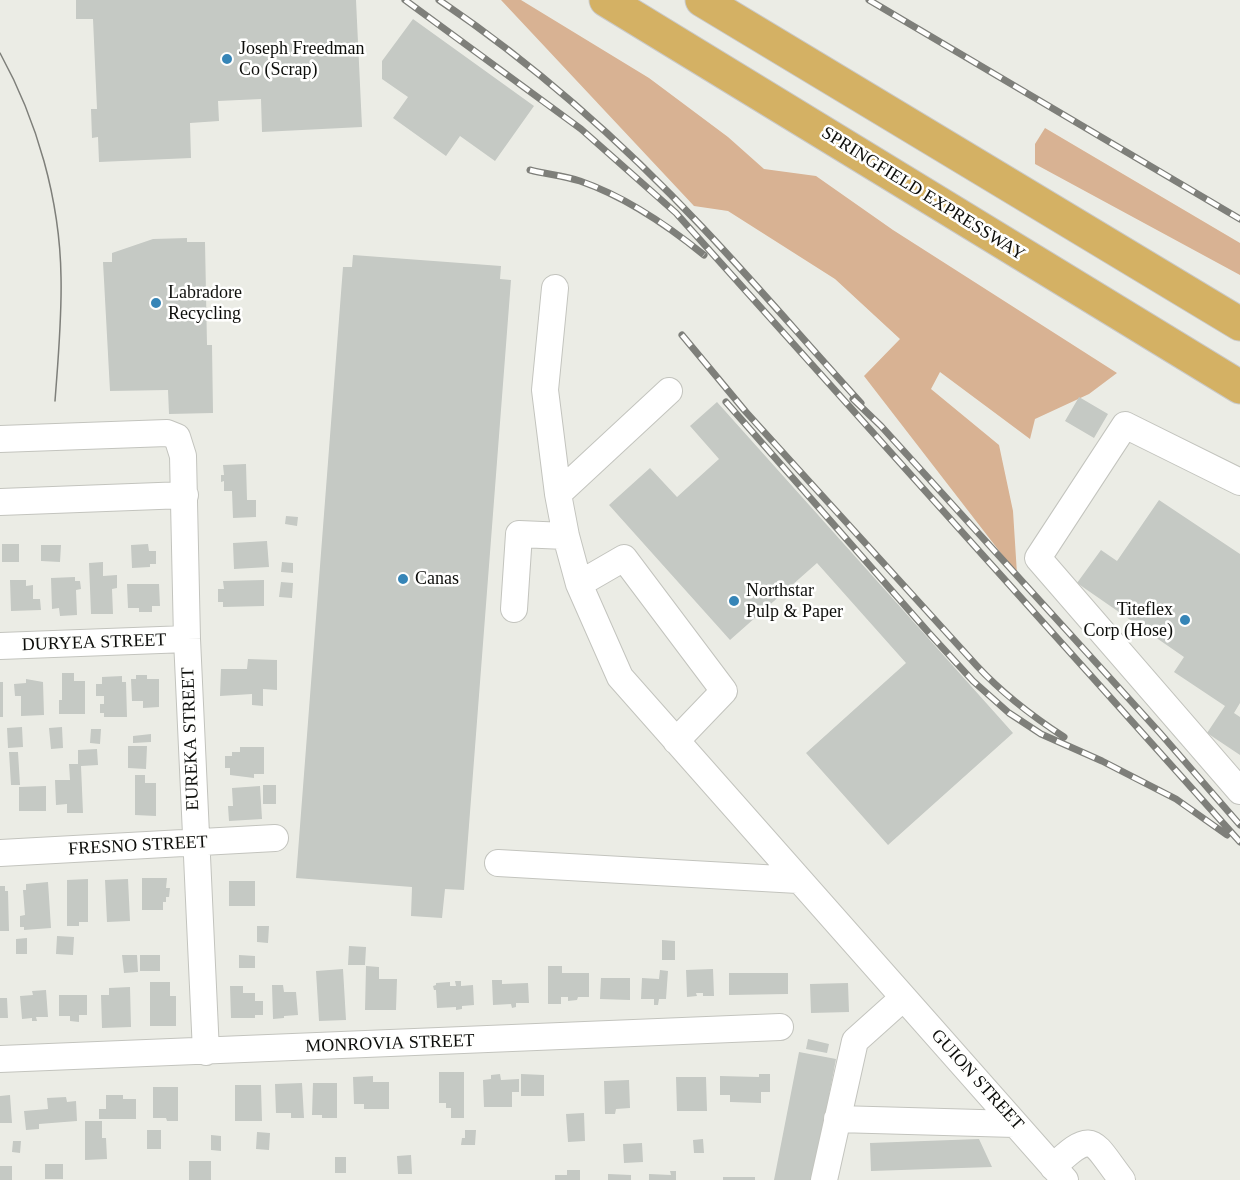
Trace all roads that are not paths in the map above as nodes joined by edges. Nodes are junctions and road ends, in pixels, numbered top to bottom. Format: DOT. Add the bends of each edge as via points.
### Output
graph roads {
  1 [pos="606,0"];
  2 [pos="702,0"];
  3 [pos="555,288"];
  4 [pos="1240,324"];
  5 [pos="1240,387"];
  6 [pos="669,391"];
  7 [pos="0,439"];
  8 [pos="1240,482"];
  9 [pos="558,494"];
  10 [pos="184,495"];
  11 [pos="0,502"];
  12 [pos="566,536"];
  13 [pos="579,584"];
  14 [pos="514,609"];
  15 [pos="187,639"];
  16 [pos="0,646"];
  17 [pos="675,741"];
  18 [pos="1240,791"];
  19 [pos="275,838"];
  20 [pos="196,844"];
  21 [pos="0,853"];
  22 [pos="498,863"];
  23 [pos="798,880"];
  24 [pos="896,989"];
  25 [pos="780,1027"];
  26 [pos="206,1052"];
  27 [pos="0,1059"];
  28 [pos="837,1119"];
  29 [pos="1015,1124"];
  30 [pos="1059,1173"];
  31 [pos="831,1174"];
  32 [pos="1122,1180"];
  1 -- 5 [label="highway, SPRINGFIELD EXPRESSWAY"];
  2 -- 4 [label="highway"];
  3 -- 9 [label="street, GUION STREET" via="545,390"];
  6 -- 9 [label="street"];
  7 -- 10 [label="street, EUREKA STREET" via="167,433 177,437 181,446"];
  8 -- 18 [label="street" via="1125,425 1038,558"];
  9 -- 12 [label="street, GUION STREET"];
  10 -- 11 [label="street"];
  10 -- 15 [label="street, EUREKA STREET"];
  12 -- 13 [label="street, GUION STREET"];
  12 -- 14 [label="street" via="519,534"];
  13 -- 17 [label="street, GUION STREET" via="620,677"];
  13 -- 17 [label="street" via="624,558 724,691"];
  15 -- 16 [label="street, DURYEA STREET"];
  15 -- 20 [label="street, EUREKA STREET"];
  17 -- 23 [label="street, GUION STREET"];
  19 -- 20 [label="street, FRESNO STREET"];
  20 -- 21 [label="street, FRESNO STREET"];
  20 -- 26 [label="street, EUREKA STREET"];
  22 -- 23 [label="street"];
  23 -- 24 [label="street, GUION STREET"];
  24 -- 28 [label="street" via="855,1041"];
  24 -- 29 [label="street, GUION STREET"];
  25 -- 26 [label="street, MONROVIA STREET"];
  26 -- 27 [label="street, MONROVIA STREET"];
  28 -- 29 [label="street"];
  28 -- 31 [label="street"];
  29 -- 30 [label="street, GUION STREET"];
  30 -- 32 [label="street" via="1080,1143 1087,1142 1095,1145"];
}
